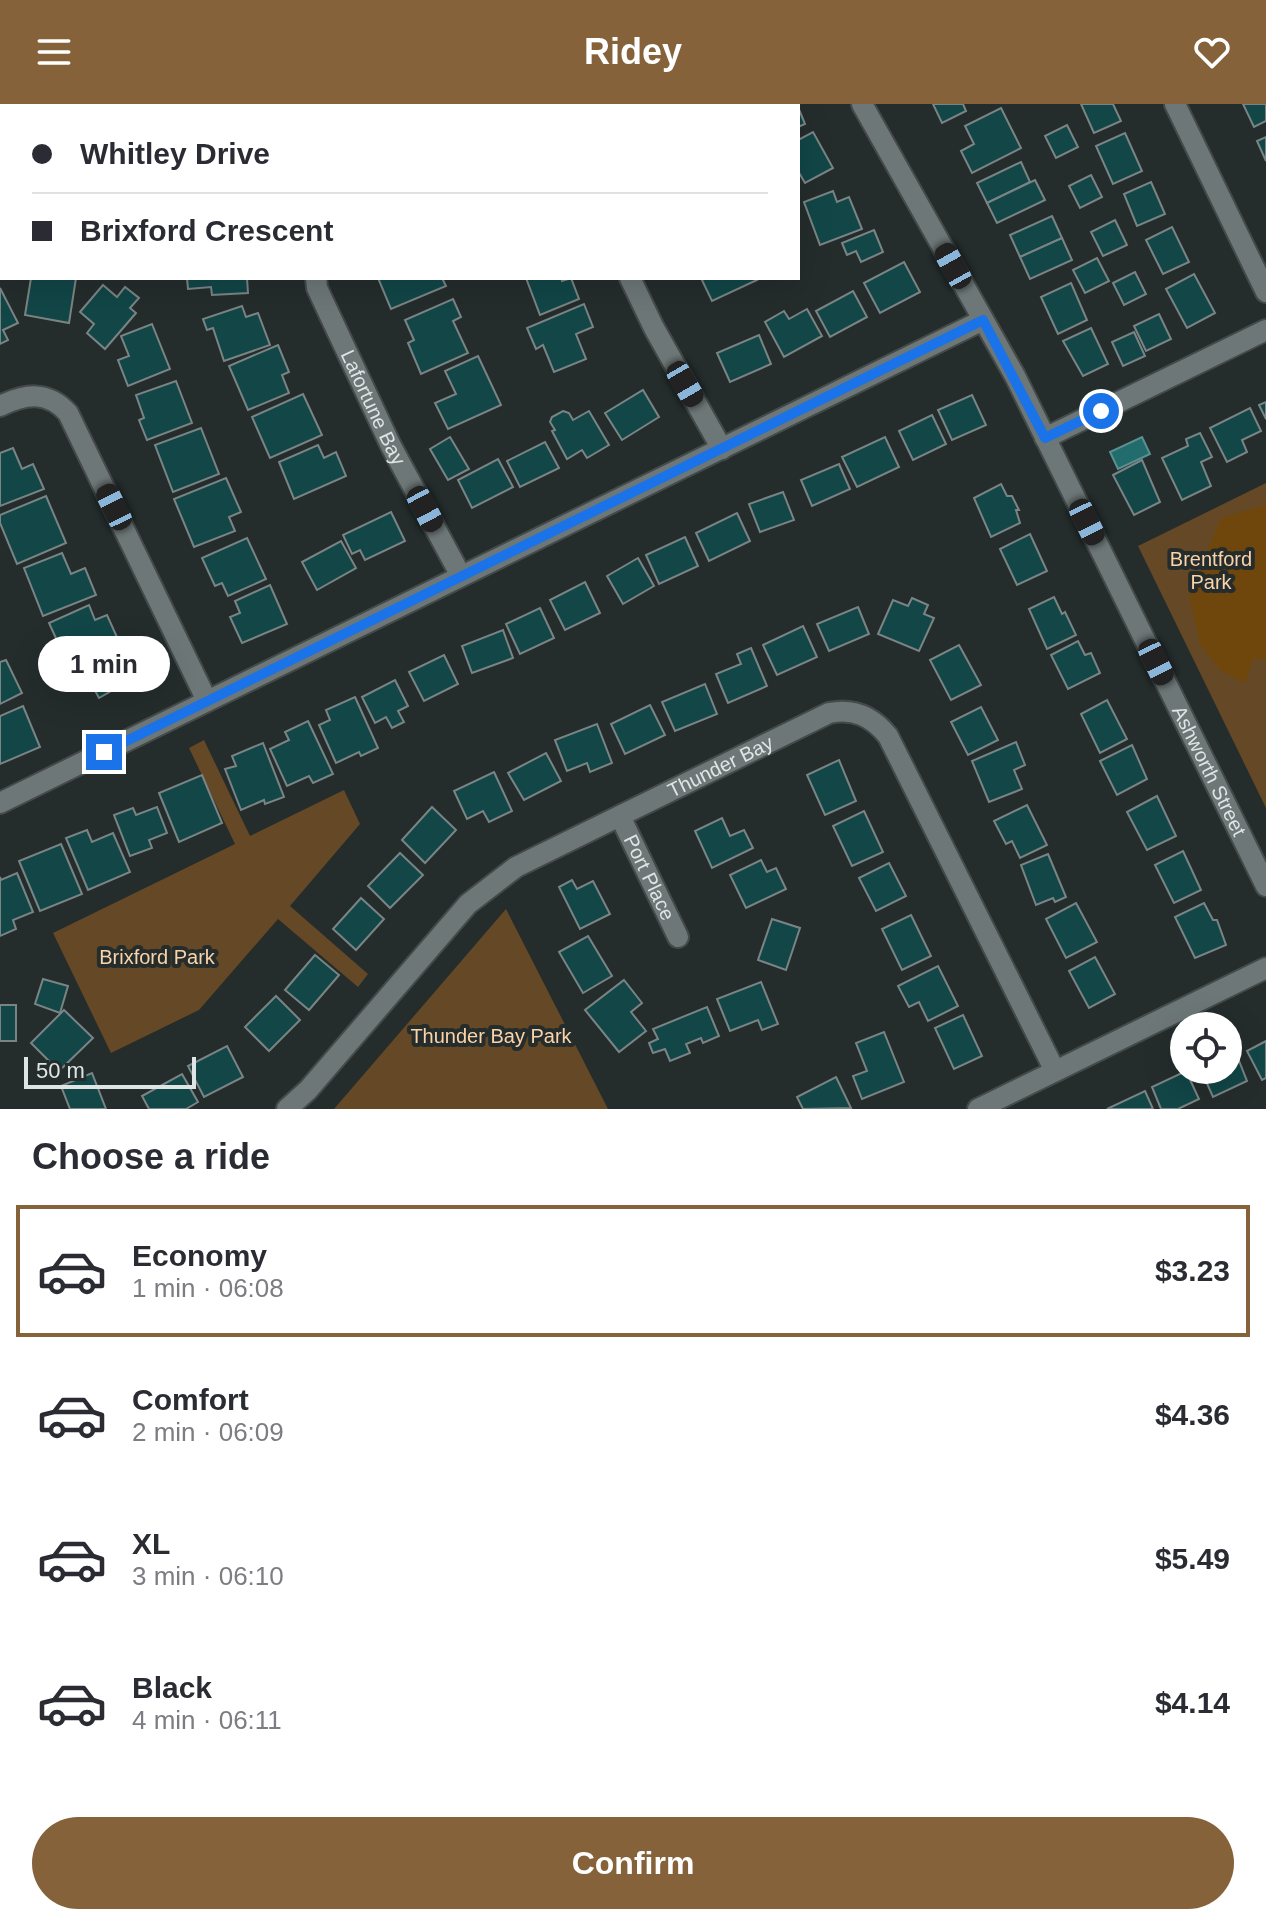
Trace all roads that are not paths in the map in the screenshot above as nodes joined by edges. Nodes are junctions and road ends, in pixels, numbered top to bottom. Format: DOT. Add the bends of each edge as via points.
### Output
graph roads {
  1 [pos="862,104"];
  2 [pos="1175,104"];
  3 [pos="317,280"];
  4 [pos="631,280"];
  5 [pos="1266,292"];
  6 [pos="983,320"];
  7 [pos="1266,330"];
  8 [pos="0,406"];
  9 [pos="1045,438"];
  10 [pos="722,449"];
  11 [pos="461,576"];
  12 [pos="207,701"];
  13 [pos="0,803"];
  14 [pos="620,816"];
  15 [pos="1266,886"];
  16 [pos="678,937"];
  17 [pos="1266,968"];
  18 [pos="1055,1071"];
  19 [pos="287,1109"];
  20 [pos="978,1109"];
  1 -- 6 [label="street, Ashworth Street"];
  2 -- 5 [label="street"];
  3 -- 11 [label="street, Lafortune Bay" via="391,446"];
  4 -- 10 [label="street"];
  6 -- 9 [label="street, Ashworth Street"];
  6 -- 10 [label="street"];
  7 -- 9 [label="street"];
  8 -- 12 [label="street" via="37,395 56,401 68,413"];
  9 -- 15 [label="street, Ashworth Street"];
  10 -- 11 [label="street"];
  11 -- 12 [label="street"];
  12 -- 13 [label="street"];
  14 -- 16 [label="street, Port Place"];
  14 -- 18 [label="street, Thunder Bay" via="829,713 862,713 880,726 896,751"];
  14 -- 19 [label="street, Thunder Bay" via="516,867 483,890"];
  17 -- 18 [label="street"];
  18 -- 20 [label="street"];
}
